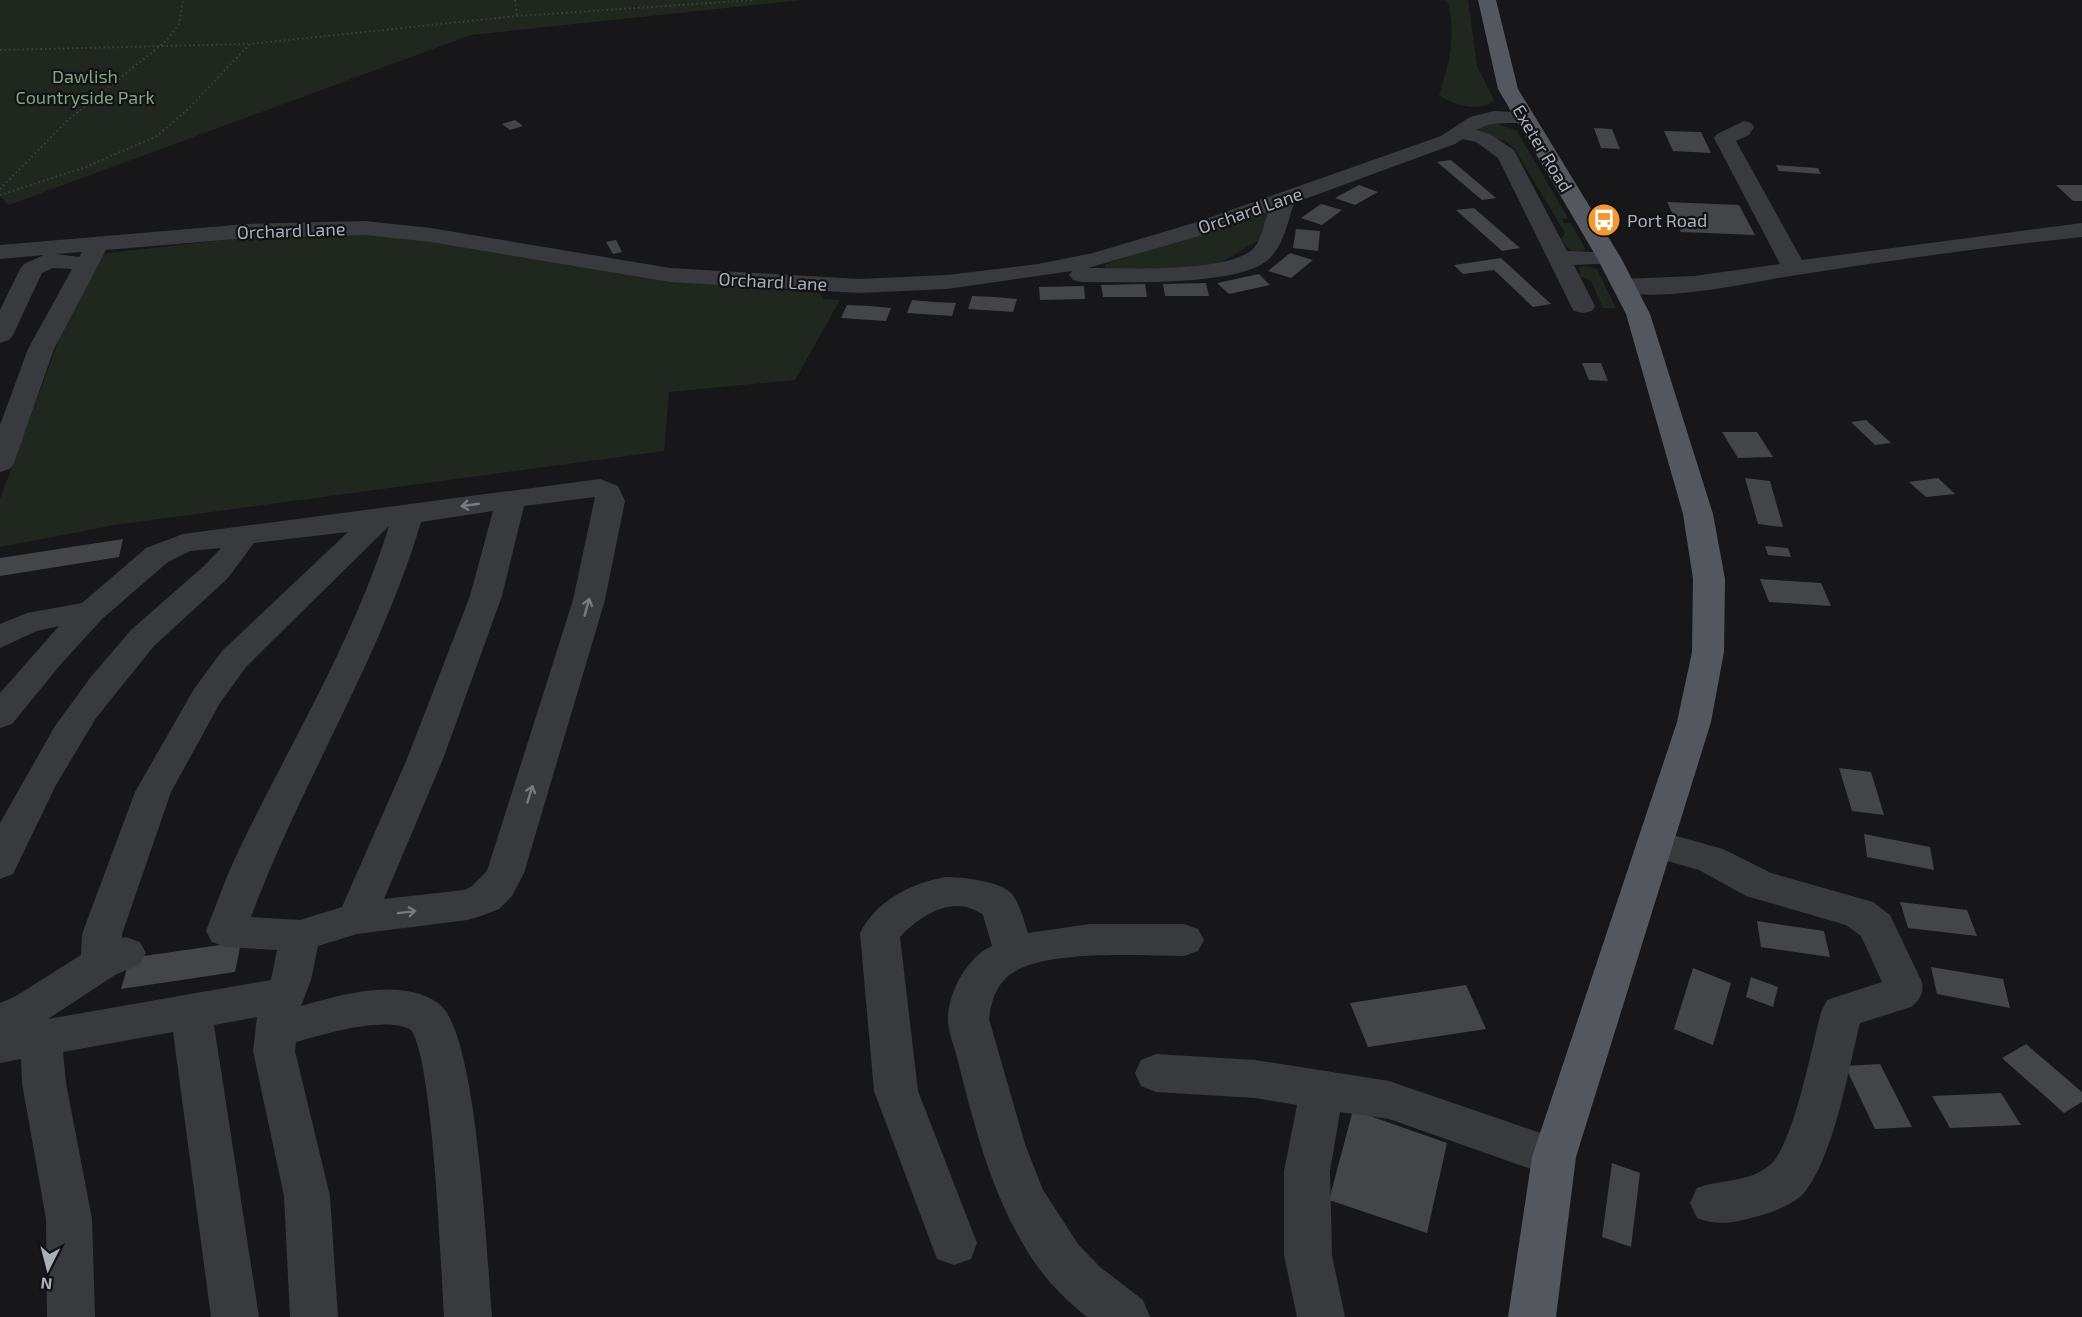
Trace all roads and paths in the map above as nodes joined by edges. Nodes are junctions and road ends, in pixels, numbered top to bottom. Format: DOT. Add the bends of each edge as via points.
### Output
graph roads {
  1 [pos="183,0"];
  2 [pos="515,0"];
  3 [pos="754,0"];
  4 [pos="1487,0"];
  5 [pos="517,16"];
  6 [pos="250,44"];
  7 [pos="159,48"];
  8 [pos="0,50"];
  9 [pos="1524,117"];
  10 [pos="1744,127"];
  11 [pos="1461,132"];
  12 [pos="0,189"];
  13 [pos="0,195"];
  14 [pos="1284,199"];
  15 [pos="2082,230"];
  16 [pos="97,244"];
  17 [pos="0,252"];
  18 [pos="1560,258"];
  19 [pos="84,267"];
  20 [pos="1794,268"];
  21 [pos="1038,271"];
  22 [pos="1616,272"];
  23 [pos="1583,306"];
  24 [pos="0,335"];
  25 [pos="0,463"];
  26 [pos="511,499"];
  27 [pos="393,516"];
  28 [pos="243,535"];
  29 [pos="91,612"];
  30 [pos="2,630"];
  31 [pos="0,716"];
  32 [pos="1655,844"];
  33 [pos="0,864"];
  34 [pos="357,918"];
  35 [pos="300,936"];
  36 [pos="1184,940"];
  37 [pos="1015,955"];
  38 [pos="191,1010"];
  39 [pos="279,1013"];
  40 [pos="0,1022"];
  41 [pos="21,1042"];
  42 [pos="1156,1073"];
  43 [pos="1322,1090"];
  44 [pos="1554,1157"];
  45 [pos="1713,1203"];
  46 [pos="954,1243"];
  47 [pos="71,1317"];
  48 [pos="235,1317"];
  49 [pos="314,1317"];
  50 [pos="468,1317"];
  51 [pos="1126,1317"];
  52 [pos="1321,1317"];
  53 [pos="1532,1317"];
  1 -- 7 [label="path" via="178,28"];
  2 -- 5 [label="path"];
  3 -- 5 [label="path"];
  4 -- 9 [label="main road, Exeter Road" via="1508,89"];
  5 -- 6 [label="path"];
  6 -- 7 [label="path"];
  6 -- 13 [label="path" via="157,136 86,167"];
  7 -- 8 [label="path"];
  7 -- 12 [label="path" via="38,147"];
  9 -- 11 [label="street, Orchard Lane" via="1484,118"];
  9 -- 22 [label="main road, Exeter Road"];
  10 -- 20 [label="street" via="1724,138"];
  11 -- 14 [label="street, Orchard Lane"];
  11 -- 18 [label="street" via="1483,138 1507,154"];
  14 -- 21 [label="street, Orchard Lane" via="1118,252"];
  14 -- 21 [label="street" via="1262,254 1248,264 1209,272 1060,275"];
  15 -- 20 [label="street"];
  16 -- 17 [label="street, Orchard Lane"];
  16 -- 19 [label="street"];
  16 -- 21 [label="street, Orchard Lane" via="247,231 365,228 431,235 670,275 753,281 859,286 947,282"];
  18 -- 22 [label="street"];
  18 -- 23 [label="street"];
  19 -- 24 [label="street" via="60,260 32,269"];
  19 -- 25 [label="street" via="41,350"];
  20 -- 22 [label="street" via="1662,287"];
  22 -- 32 [label="main road, Exeter Road" via="1638,314 1654,365 1698,514 1708,579 1708,652 1694,722"];
  26 -- 27 [label="street, one-way"];
  26 -- 34 [label="street" via="486,596 424,759"];
  34 -- 26 [label="street, one-way" via="467,905 484,898 505,873 589,600 610,501 608,492 600,488"];
  27 -- 28 [label="street"];
  27 -- 35 [label="street" via="395,557 350,667 255,856 226,931"];
  27 -- 40 [label="street" via="234,659 206,697 153,792 102,934 114,958"];
  28 -- 29 [label="street" via="166,549"];
  28 -- 33 [label="street" via="231,557 157,622 82,712 19,819"];
  29 -- 30 [label="street" via="56,616"];
  29 -- 31 [label="street"];
  32 -- 44 [label="main road, Exeter Road"];
  32 -- 45 [label="street" via="1710,859 1760,885 1859,913 1876,926 1902,982 1903,990 1896,997 1842,1012 1808,1141 1787,1179 1762,1194"];
  34 -- 35 [label="street"];
  35 -- 39 [label="street"];
  36 -- 37 [label="street" via="1069,943"];
  37 -- 46 [label="street" via="998,905 985,897 957,890 913,900 880,933 896,1091"];
  37 -- 51 [label="street" via="999,961 987,974 970,998 968,1019 1008,1162 1035,1221 1061,1260"];
  38 -- 39 [label="street"];
  38 -- 41 [label="street"];
  38 -- 48 [label="street"];
  39 -- 49 [label="street" via="274,1051 307,1196"];
  39 -- 50 [label="street" via="336,1015 408,1008 424,1015 432,1025 442,1057 455,1148"];
  41 -- 47 [label="street" via="44,1083 69,1219"];
  42 -- 43 [label="street" via="1255,1079"];
  43 -- 44 [label="street" via="1389,1100"];
  43 -- 52 [label="street" via="1307,1172 1308,1255"];
  44 -- 53 [label="main road, Exeter Road"];
}
